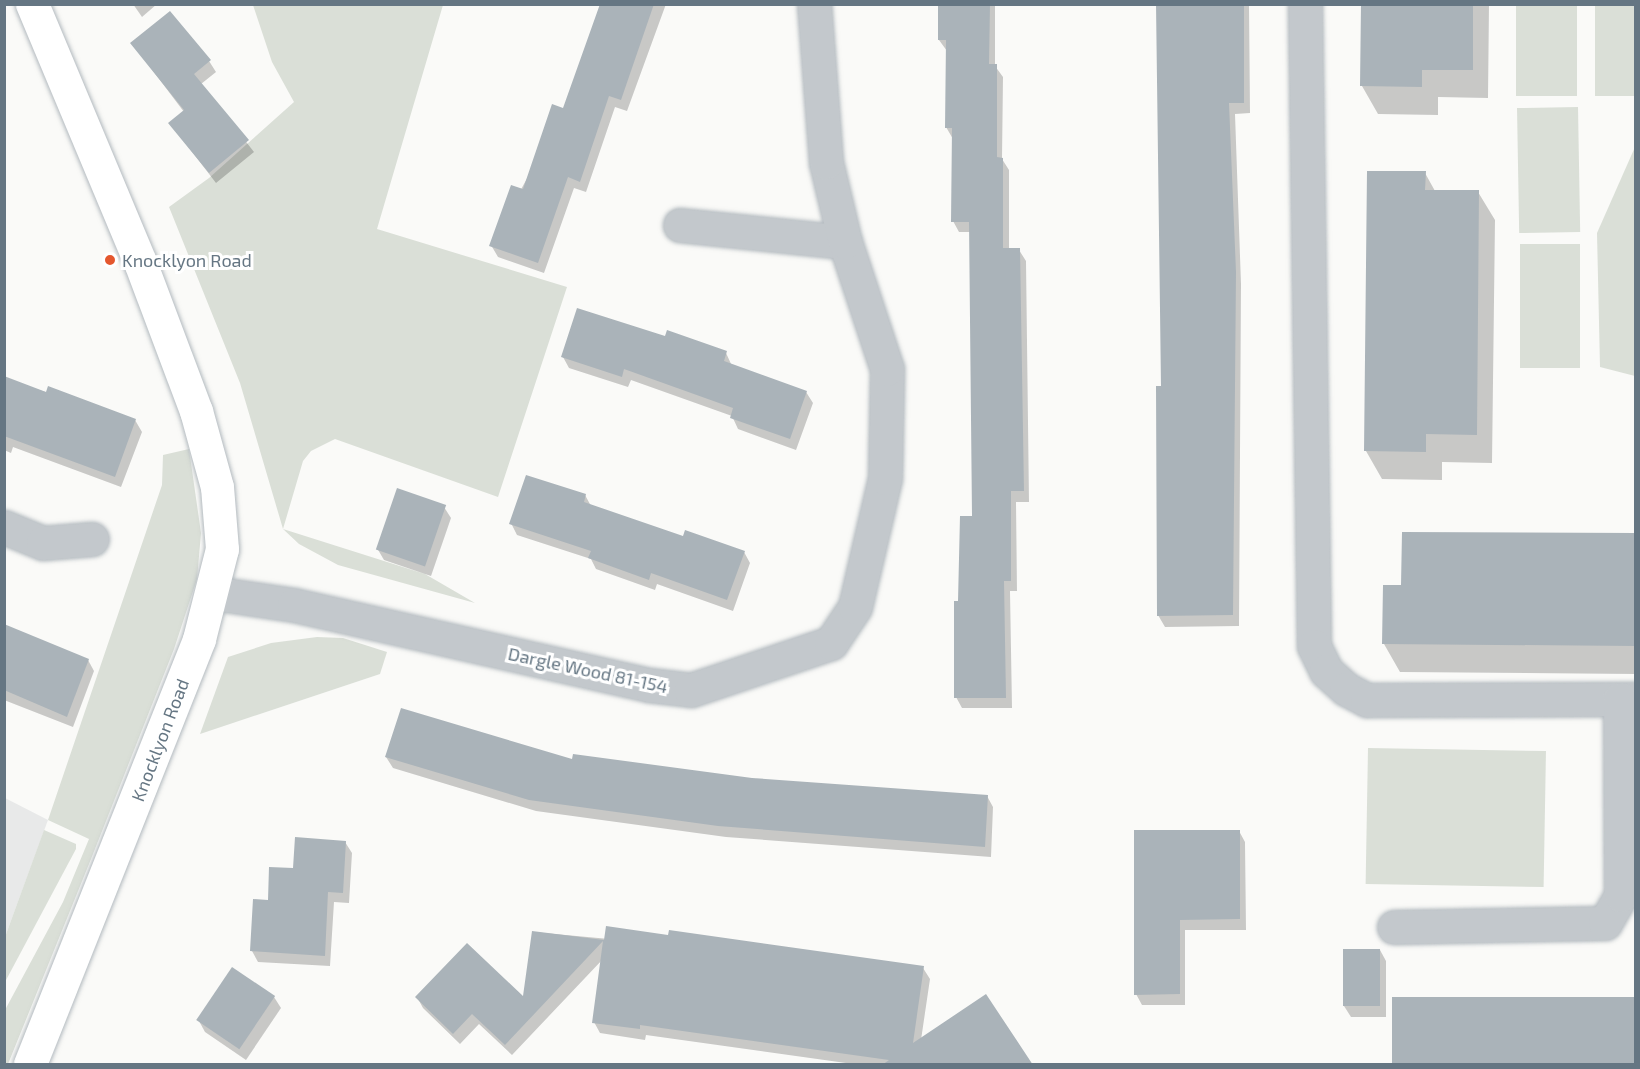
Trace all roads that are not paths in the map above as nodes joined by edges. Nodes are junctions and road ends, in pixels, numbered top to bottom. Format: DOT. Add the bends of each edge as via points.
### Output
graph roads {
  1 [pos="32,4"];
  2 [pos="814,4"];
  3 [pos="1305,4"];
  4 [pos="680,225"];
  5 [pos="845,242"];
  6 [pos="4,527"];
  7 [pos="92,539"];
  8 [pos="213,593"];
  9 [pos="1628,699"];
  10 [pos="1626,914"];
  11 [pos="1394,927"];
  12 [pos="30,1065"];
  1 -- 8 [label="street, Knocklyon Road" via="140,262 204,437 221,517 222,549"];
  2 -- 5 [label="street, Dargle Wood 81-154" via="826,162"];
  3 -- 9 [label="street" via="1314,646 1326,671 1346,689 1367,700"];
  4 -- 5 [label="street"];
  5 -- 8 [label="street, Dargle Wood 81-154" via="887,369 885,478 855,607 831,643 691,690 648,685 305,607"];
  6 -- 7 [label="street" via="43,543"];
  8 -- 12 [label="street, Knocklyon Road" via="118,851"];
  9 -- 10 [label="street" via="1622,883"];
  10 -- 11 [label="street" via="1587,926"];
}
